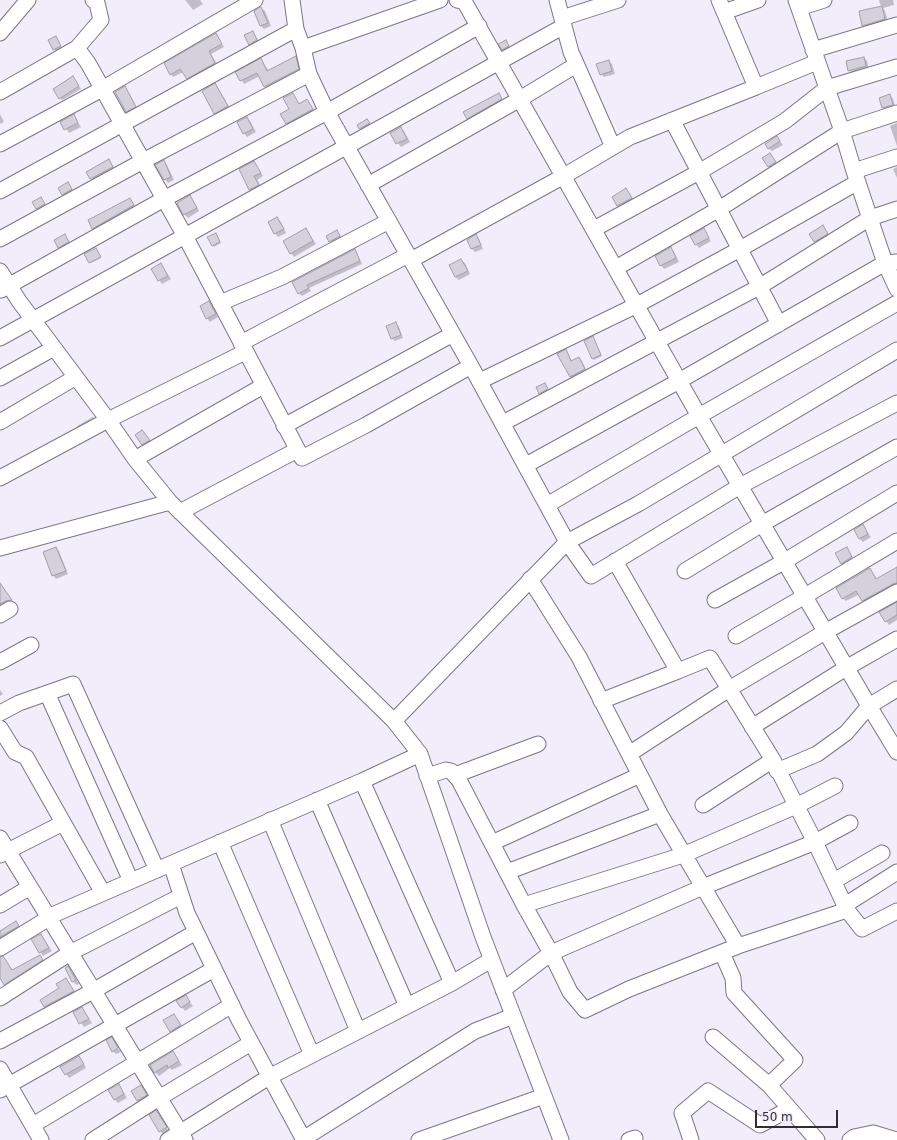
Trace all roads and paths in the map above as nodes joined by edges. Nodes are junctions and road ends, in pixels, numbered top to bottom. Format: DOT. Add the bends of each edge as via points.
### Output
graph roads {
  1 [pos="28,0"];
  2 [pos="93,0"];
  3 [pos="255,0"];
  4 [pos="292,0"];
  5 [pos="440,0"];
  6 [pos="463,0"];
  7 [pos="557,0"];
  8 [pos="618,0"];
  9 [pos="758,0"];
  10 [pos="824,0"];
  11 [pos="797,4"];
  12 [pos="722,6"];
  13 [pos="563,22"];
  14 [pos="897,25"];
  15 [pos="479,26"];
  16 [pos="296,29"];
  17 [pos="0,33"];
  18 [pos="77,48"];
  19 [pos="303,48"];
  20 [pos="815,56"];
  21 [pos="498,61"];
  22 [pos="576,65"];
  23 [pos="897,67"];
  24 [pos="309,74"];
  25 [pos="756,87"];
  26 [pos="102,88"];
  27 [pos="827,88"];
  28 [pos="0,92"];
  29 [pos="520,99"];
  30 [pos="327,112"];
  31 [pos="897,113"];
  32 [pos="672,120"];
  33 [pos="122,124"];
  34 [pos="842,131"];
  35 [pos="0,144"];
  36 [pos="346,146"];
  37 [pos="613,147"];
  38 [pos="897,157"];
  39 [pos="143,161"];
  40 [pos="699,172"];
  41 [pos="564,176"];
  42 [pos="856,177"];
  43 [pos="368,185"];
  44 [pos="0,191"];
  45 [pos="164,199"];
  46 [pos="897,208"];
  47 [pos="719,209"];
  48 [pos="870,218"];
  49 [pos="388,220"];
  50 [pos="594,229"];
  51 [pos="185,236"];
  52 [pos="0,239"];
  53 [pos="740,249"];
  54 [pos="410,258"];
  55 [pos="891,262"];
  56 [pos="616,268"];
  57 [pos="0,271"];
  58 [pos="759,287"];
  59 [pos="5,288"];
  60 [pos="897,289"];
  61 [pos="220,303"];
  62 [pos="897,303"];
  63 [pos="637,305"];
  64 [pos="33,320"];
  65 [pos="779,324"];
  66 [pos="453,334"];
  67 [pos="0,338"];
  68 [pos="657,341"];
  69 [pos="243,347"];
  70 [pos="54,348"];
  71 [pos="897,350"];
  72 [pos="471,366"];
  73 [pos="76,377"];
  74 [pos="0,378"];
  75 [pos="480,381"];
  76 [pos="679,381"];
  77 [pos="263,386"];
  78 [pos="897,403"];
  79 [pos="699,416"];
  80 [pos="108,420"];
  81 [pos="0,422"];
  82 [pos="503,423"];
  83 [pos="284,426"];
  84 [pos="897,447"];
  85 [pos="297,450"];
  86 [pos="722,454"];
  87 [pos="135,459"];
  88 [pos="526,465"];
  89 [pos="0,478"];
  90 [pos="740,486"];
  91 [pos="897,493"];
  92 [pos="547,505"];
  93 [pos="175,507"];
  94 [pos="762,524"];
  95 [pos="897,541"];
  96 [pos="568,542"];
  97 [pos="0,548"];
  98 [pos="615,561"];
  99 [pos="785,561"];
  100 [pos="685,571"];
  101 [pos="530,579"];
  102 [pos="897,592"];
  103 [pos="805,596"];
  104 [pos="715,600"];
  105 [pos="825,632"];
  106 [pos="736,636"];
  107 [pos="897,640"];
  108 [pos="31,645"];
  109 [pos="0,662"];
  110 [pos="846,668"];
  111 [pos="678,671"];
  112 [pos="729,689"];
  113 [pos="897,689"];
  114 [pos="47,693"];
  115 [pos="601,701"];
  116 [pos="869,706"];
  117 [pos="0,714"];
  118 [pos="394,721"];
  119 [pos="752,726"];
  120 [pos="0,728"];
  121 [pos="538,744"];
  122 [pos="897,752"];
  123 [pos="420,754"];
  124 [pos="629,754"];
  125 [pos="775,765"];
  126 [pos="455,775"];
  127 [pos="640,775"];
  128 [pos="427,776"];
  129 [pos="362,780"];
  130 [pos="835,786"];
  131 [pos="317,800"];
  132 [pos="703,805"];
  133 [pos="796,806"];
  134 [pos="660,814"];
  135 [pos="270,820"];
  136 [pos="63,823"];
  137 [pos="850,823"];
  138 [pos="220,842"];
  139 [pos="815,842"];
  140 [pos="492,843"];
  141 [pos="2,848"];
  142 [pos="882,853"];
  143 [pos="683,855"];
  144 [pos="171,864"];
  145 [pos="157,870"];
  146 [pos="507,872"];
  147 [pos="897,872"];
  148 [pos="131,881"];
  149 [pos="834,881"];
  150 [pos="30,887"];
  151 [pos="703,887"];
  152 [pos="103,893"];
  153 [pos="181,896"];
  154 [pos="0,905"];
  155 [pos="524,905"];
  156 [pos="846,908"];
  157 [pos="897,911"];
  158 [pos="48,917"];
  159 [pos="196,932"];
  160 [pos="738,946"];
  161 [pos="0,948"];
  162 [pos="70,953"];
  163 [pos="551,953"];
  164 [pos="722,953"];
  165 [pos="492,960"];
  166 [pos="214,969"];
  167 [pos="452,983"];
  168 [pos="503,990"];
  169 [pos="93,991"];
  170 [pos="0,998"];
  171 [pos="232,1005"];
  172 [pos="407,1006"];
  173 [pos="513,1016"];
  174 [pos="114,1025"];
  175 [pos="358,1031"];
  176 [pos="713,1037"];
  177 [pos="0,1041"];
  178 [pos="251,1043"];
  179 [pos="312,1055"];
  180 [pos="137,1063"];
  181 [pos="0,1069"];
  182 [pos="269,1077"];
  183 [pos="769,1085"];
  184 [pos="4,1087"];
  185 [pos="544,1096"];
  186 [pos="159,1098"];
  187 [pos="789,1109"];
  188 [pos="33,1125"];
  189 [pos="178,1138"];
  190 [pos="304,1139"];
  191 [pos="41,1140"];
  192 [pos="92,1140"];
  193 [pos="419,1140"];
  194 [pos="561,1140"];
  195 [pos="691,1140"];
  196 [pos="817,1140"];
  197 [pos="850,1140"];
  198 [pos="897,1140"];
  1 -- 17 [label="street"];
  2 -- 18 [label="street" via="97,4 101,20"];
  3 -- 26 [label="street"];
  4 -- 16 [label="street"];
  5 -- 19 [label="street"];
  6 -- 15 [label="street"];
  7 -- 13 [label="street"];
  8 -- 13 [label="street"];
  9 -- 12 [label="street"];
  10 -- 11 [label="street"];
  11 -- 20 [label="street"];
  12 -- 25 [label="street"];
  13 -- 21 [label="street"];
  13 -- 22 [label="street"];
  14 -- 20 [label="street"];
  15 -- 21 [label="street"];
  15 -- 30 [label="street"];
  16 -- 19 [label="street"];
  16 -- 33 [label="street"];
  18 -- 26 [label="street"];
  18 -- 28 [label="street"];
  19 -- 24 [label="street"];
  20 -- 25 [label="street"];
  20 -- 27 [label="street"];
  21 -- 29 [label="street"];
  21 -- 36 [label="street"];
  22 -- 29 [label="street"];
  22 -- 37 [label="street"];
  23 -- 27 [label="street"];
  24 -- 30 [label="street"];
  24 -- 39 [label="street"];
  25 -- 32 [label="street"];
  26 -- 33 [label="street"];
  26 -- 35 [label="street"];
  27 -- 34 [label="street"];
  27 -- 40 [label="street" via="785,121"];
  29 -- 41 [label="street"];
  29 -- 43 [label="street"];
  30 -- 36 [label="street"];
  30 -- 45 [label="street"];
  31 -- 34 [label="street"];
  32 -- 37 [label="street" via="630,137"];
  32 -- 40 [label="street"];
  33 -- 39 [label="street"];
  33 -- 44 [label="street"];
  34 -- 42 [label="street"];
  34 -- 47 [label="street"];
  36 -- 43 [label="street"];
  36 -- 51 [label="street"];
  37 -- 41 [label="street"];
  38 -- 42 [label="street"];
  39 -- 45 [label="street"];
  39 -- 52 [label="street"];
  40 -- 47 [label="street"];
  40 -- 50 [label="street"];
  41 -- 50 [label="street"];
  41 -- 54 [label="street"];
  42 -- 48 [label="street"];
  42 -- 53 [label="street"];
  43 -- 49 [label="street"];
  45 -- 51 [label="street"];
  45 -- 59 [label="street"];
  46 -- 48 [label="street"];
  47 -- 53 [label="street"];
  47 -- 56 [label="street"];
  48 -- 55 [label="street"];
  48 -- 58 [label="street"];
  49 -- 54 [label="street"];
  49 -- 61 [label="street" via="282,277"];
  50 -- 56 [label="street"];
  51 -- 61 [label="street"];
  51 -- 64 [label="street"];
  53 -- 58 [label="street"];
  53 -- 63 [label="street"];
  54 -- 66 [label="street"];
  54 -- 69 [label="street"];
  55 -- 60 [label="street"];
  55 -- 65 [label="street"];
  56 -- 63 [label="street"];
  57 -- 59 [label="street"];
  58 -- 65 [label="street"];
  58 -- 68 [label="street"];
  59 -- 64 [label="street"];
  61 -- 69 [label="street"];
  62 -- 79 [label="street"];
  63 -- 68 [label="street"];
  63 -- 75 [label="street"];
  64 -- 67 [label="street"];
  64 -- 70 [label="street"];
  65 -- 76 [label="street"];
  66 -- 72 [label="street"];
  66 -- 83 [label="street"];
  68 -- 76 [label="street"];
  68 -- 82 [label="street"];
  69 -- 77 [label="street"];
  69 -- 80 [label="street"];
  70 -- 73 [label="street"];
  70 -- 74 [label="street"];
  71 -- 86 [label="street"];
  72 -- 75 [label="street"];
  72 -- 85 [label="street" via="302,458"];
  73 -- 80 [label="street"];
  73 -- 81 [label="street"];
  75 -- 82 [label="street"];
  76 -- 79 [label="street"];
  76 -- 88 [label="street"];
  77 -- 83 [label="street"];
  77 -- 87 [label="street"];
  78 -- 90 [label="street"];
  79 -- 86 [label="street"];
  79 -- 92 [label="street"];
  80 -- 87 [label="street"];
  80 -- 89 [label="street"];
  82 -- 88 [label="street"];
  83 -- 85 [label="street"];
  84 -- 94 [label="street"];
  85 -- 93 [label="street"];
  86 -- 90 [label="street"];
  86 -- 96 [label="street"];
  87 -- 93 [label="street"];
  88 -- 92 [label="street"];
  90 -- 94 [label="street"];
  90 -- 98 [label="street"];
  91 -- 99 [label="street"];
  92 -- 96 [label="street"];
  93 -- 97 [label="street"];
  93 -- 118 [label="street"];
  94 -- 99 [label="street"];
  94 -- 100 [label="street"];
  95 -- 103 [label="street"];
  96 -- 98 [label="street" via="591,576"];
  96 -- 101 [label="street"];
  98 -- 111 [label="street"];
  99 -- 103 [label="street"];
  99 -- 104 [label="street"];
  101 -- 115 [label="street"];
  101 -- 118 [label="street"];
  102 -- 105 [label="street"];
  103 -- 105 [label="street"];
  103 -- 106 [label="street"];
  105 -- 110 [label="street"];
  105 -- 112 [label="street"];
  107 -- 110 [label="street"];
  108 -- 109 [label="street"];
  110 -- 116 [label="street"];
  110 -- 119 [label="street"];
  111 -- 112 [label="street" via="710,658"];
  111 -- 115 [label="street"];
  112 -- 119 [label="street"];
  112 -- 124 [label="street"];
  113 -- 116 [label="street"];
  114 -- 117 [label="street" via="19,703"];
  114 -- 145 [label="street" via="73,684"];
  114 -- 148 [label="street"];
  115 -- 124 [label="street"];
  116 -- 122 [label="street"];
  116 -- 125 [label="street" via="846,733 817,754"];
  118 -- 123 [label="street"];
  119 -- 125 [label="street"];
  120 -- 136 [label="street" via="15,752 26,757"];
  121 -- 126 [label="street"];
  123 -- 128 [label="street"];
  123 -- 129 [label="street"];
  124 -- 127 [label="street"];
  125 -- 132 [label="street"];
  125 -- 133 [label="street"];
  126 -- 128 [label="street" via="446,770"];
  126 -- 140 [label="street"];
  127 -- 134 [label="street"];
  127 -- 140 [label="street"];
  128 -- 165 [label="street"];
  129 -- 131 [label="street"];
  129 -- 167 [label="street"];
  130 -- 133 [label="street"];
  131 -- 135 [label="street"];
  131 -- 172 [label="street"];
  133 -- 139 [label="street"];
  133 -- 143 [label="street"];
  134 -- 143 [label="street"];
  134 -- 146 [label="street"];
  135 -- 138 [label="street"];
  135 -- 175 [label="street"];
  136 -- 141 [label="street"];
  136 -- 152 [label="street"];
  137 -- 139 [label="street"];
  138 -- 144 [label="street"];
  138 -- 179 [label="street"];
  139 -- 149 [label="street"];
  139 -- 151 [label="street"];
  140 -- 146 [label="street"];
  141 -- 150 [label="street"];
  142 -- 149 [label="street"];
  143 -- 151 [label="street"];
  143 -- 155 [label="street"];
  144 -- 145 [label="street"];
  144 -- 153 [label="street"];
  145 -- 148 [label="street"];
  146 -- 155 [label="street"];
  147 -- 156 [label="street"];
  148 -- 152 [label="street"];
  149 -- 156 [label="street"];
  150 -- 154 [label="street"];
  150 -- 158 [label="street"];
  151 -- 160 [label="street"];
  151 -- 163 [label="street"];
  152 -- 158 [label="street"];
  153 -- 159 [label="street"];
  153 -- 162 [label="street"];
  155 -- 163 [label="street"];
  156 -- 157 [label="street" via="862,929"];
  156 -- 160 [label="street"];
  158 -- 161 [label="street"];
  158 -- 162 [label="street"];
  159 -- 166 [label="street"];
  159 -- 169 [label="street"];
  160 -- 164 [label="street"];
  162 -- 169 [label="street"];
  162 -- 170 [label="street"];
  163 -- 164 [label="street" via="570,992 585,1010 629,989"];
  163 -- 168 [label="street"];
  164 -- 183 [label="street" via="733,978 734,993 795,1060"];
  165 -- 167 [label="street"];
  165 -- 168 [label="street"];
  166 -- 171 [label="street"];
  166 -- 174 [label="street"];
  167 -- 172 [label="street"];
  168 -- 173 [label="street"];
  169 -- 174 [label="street"];
  169 -- 177 [label="street"];
  171 -- 178 [label="street"];
  171 -- 180 [label="street"];
  172 -- 175 [label="street"];
  173 -- 185 [label="street"];
  173 -- 190 [label="street" via="476,1031"];
  174 -- 180 [label="street"];
  174 -- 184 [label="street"];
  175 -- 179 [label="street"];
  176 -- 183 [label="street"];
  178 -- 182 [label="street"];
  178 -- 186 [label="street"];
  179 -- 182 [label="street"];
  180 -- 186 [label="street"];
  180 -- 188 [label="street"];
  181 -- 184 [label="street"];
  182 -- 189 [label="street"];
  182 -- 190 [label="street"];
  183 -- 187 [label="street"];
  184 -- 188 [label="street"];
  185 -- 193 [label="street"];
  185 -- 194 [label="street"];
  186 -- 189 [label="street"];
  186 -- 192 [label="street"];
  187 -- 195 [label="street" via="760,1125 708,1091 682,1113"];
  187 -- 196 [label="street"];
  188 -- 191 [label="street"];
  197 -- 198 [label="street" via="873,1133"];
}
